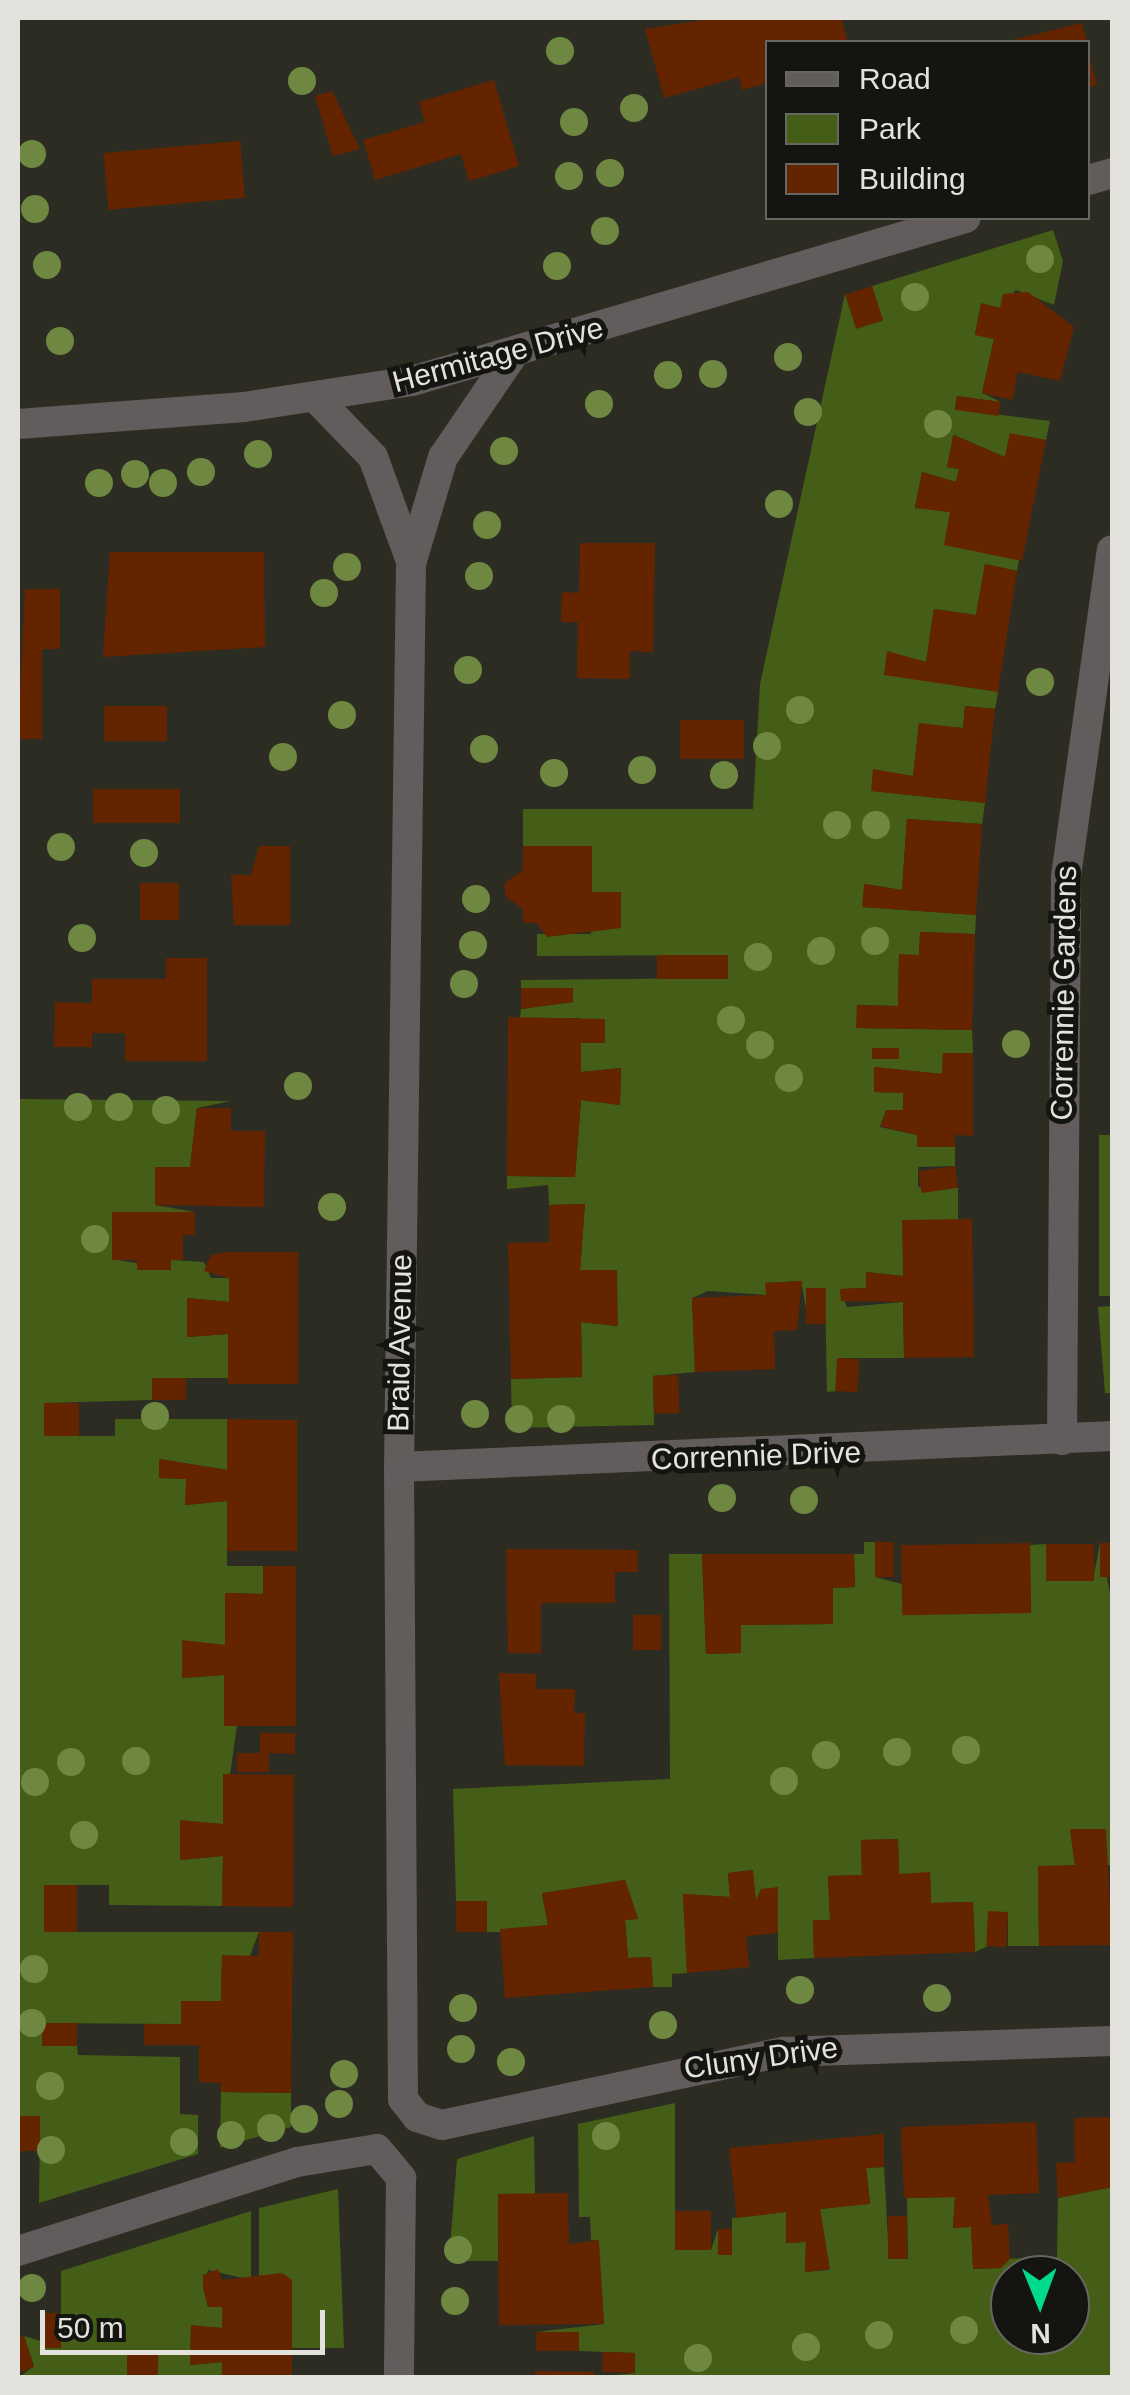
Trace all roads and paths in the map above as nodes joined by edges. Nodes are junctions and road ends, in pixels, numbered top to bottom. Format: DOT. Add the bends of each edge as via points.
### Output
graph roads {
  1 [pos="959,220"];
  2 [pos="512,356"];
  3 [pos="316,398"];
  4 [pos="18,424"];
  5 [pos="1112,550"];
  6 [pos="410,564"];
  7 [pos="1112,1436"];
  8 [pos="1062,1440"];
  9 [pos="399,1467"];
  10 [pos="1112,2041"];
  11 [pos="417,2118"];
  12 [pos="18,2251"];
  13 [pos="399,2378"];
  1 -- 2 [label="street, Hermitage Drive"];
  2 -- 3 [label="street, Hermitage Drive"];
  2 -- 6 [label="street, Braid Avenue" via="443,458"];
  3 -- 4 [label="street, Hermitage Drive"];
  3 -- 6 [label="street, Braid Avenue" via="380,469"];
  5 -- 8 [label="street, Corrennie Gardens" via="1083,710 1065,894"];
  6 -- 9 [label="street, Braid Avenue"];
  7 -- 8 [label="street, Corrennie Drive"];
  8 -- 9 [label="street, Corrennie Drive"];
  9 -- 11 [label="street, Braid Avenue" via="401,2087"];
  10 -- 11 [label="street, Cluny Drive" via="798,2050 455,2123"];
  12 -- 13 [label="street" via="363,2146 389,2157 401,2178"];
}
